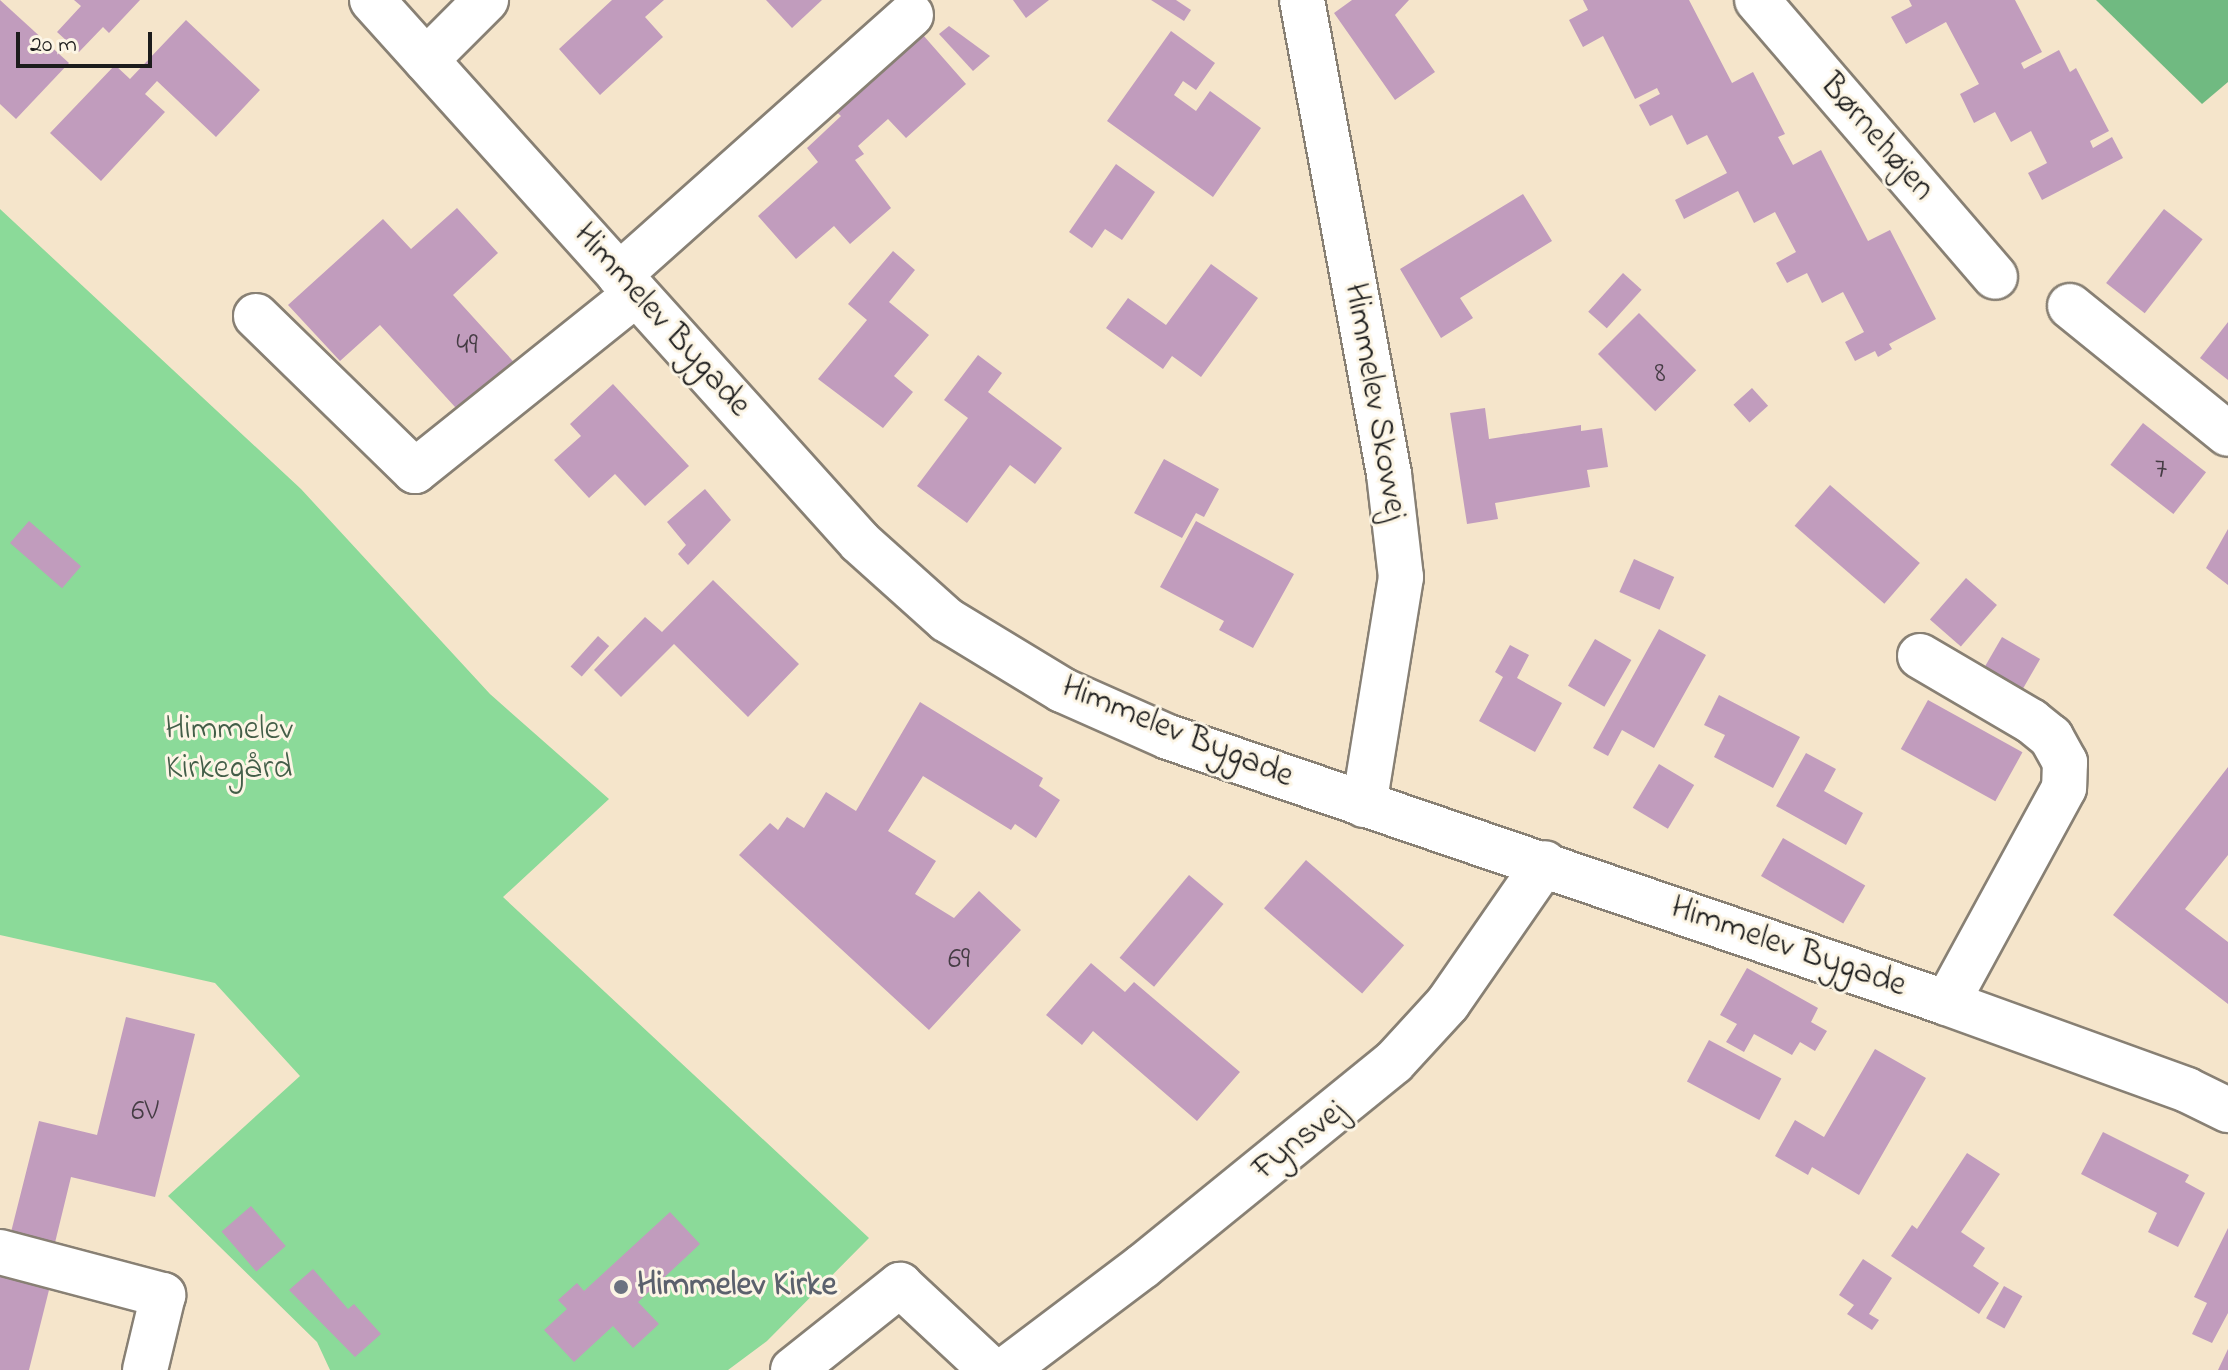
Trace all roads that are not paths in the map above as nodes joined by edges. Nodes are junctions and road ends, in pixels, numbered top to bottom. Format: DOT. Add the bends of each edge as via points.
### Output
graph roads {
  1 [pos="372,0"];
  2 [pos="486,0"];
  3 [pos="1302,0"];
  4 [pos="1757,0"];
  5 [pos="911,15"];
  6 [pos="426,60"];
  7 [pos="1995,277"];
  8 [pos="628,285"];
  9 [pos="2070,306"];
  10 [pos="256,316"];
  11 [pos="2228,434"];
  12 [pos="1920,656"];
  13 [pos="1364,805"];
  14 [pos="1545,863"];
  15 [pos="1947,1003"];
  16 [pos="2228,1110"];
  17 [pos="0,1252"];
  18 [pos="145,1370"];
  19 [pos="793,1370"];
  20 [pos="991,1370"];
  21 [pos="1005,1370"];
  1 -- 6 [label="street, Himmelev Bygade"];
  2 -- 6 [label="street"];
  3 -- 13 [label="street, Himmelev Skovvej" via="1389,474 1401,577"];
  4 -- 7 [label="street, Børnehøjen"];
  5 -- 8 [label="street"];
  6 -- 8 [label="street, Himmelev Bygade"];
  8 -- 10 [label="street" via="415,471"];
  8 -- 13 [label="street, Himmelev Bygade" via="860,542 947,620 1062,690 1138,724"];
  9 -- 11 [label="street"];
  12 -- 15 [label="street, Himmelev Bygade" via="2031,721 2051,737 2065,762 2064,788"];
  13 -- 14 [label="street, Himmelev Bygade"];
  14 -- 15 [label="street, Himmelev Bygade"];
  14 -- 21 [label="street, Fynsvej" via="1456,992 1394,1062 1143,1266"];
  15 -- 16 [label="street, Himmelev Bygade" via="2187,1090"];
  17 -- 18 [label="street" via="163,1295"];
  19 -- 20 [label="street" via="900,1285"];
}
